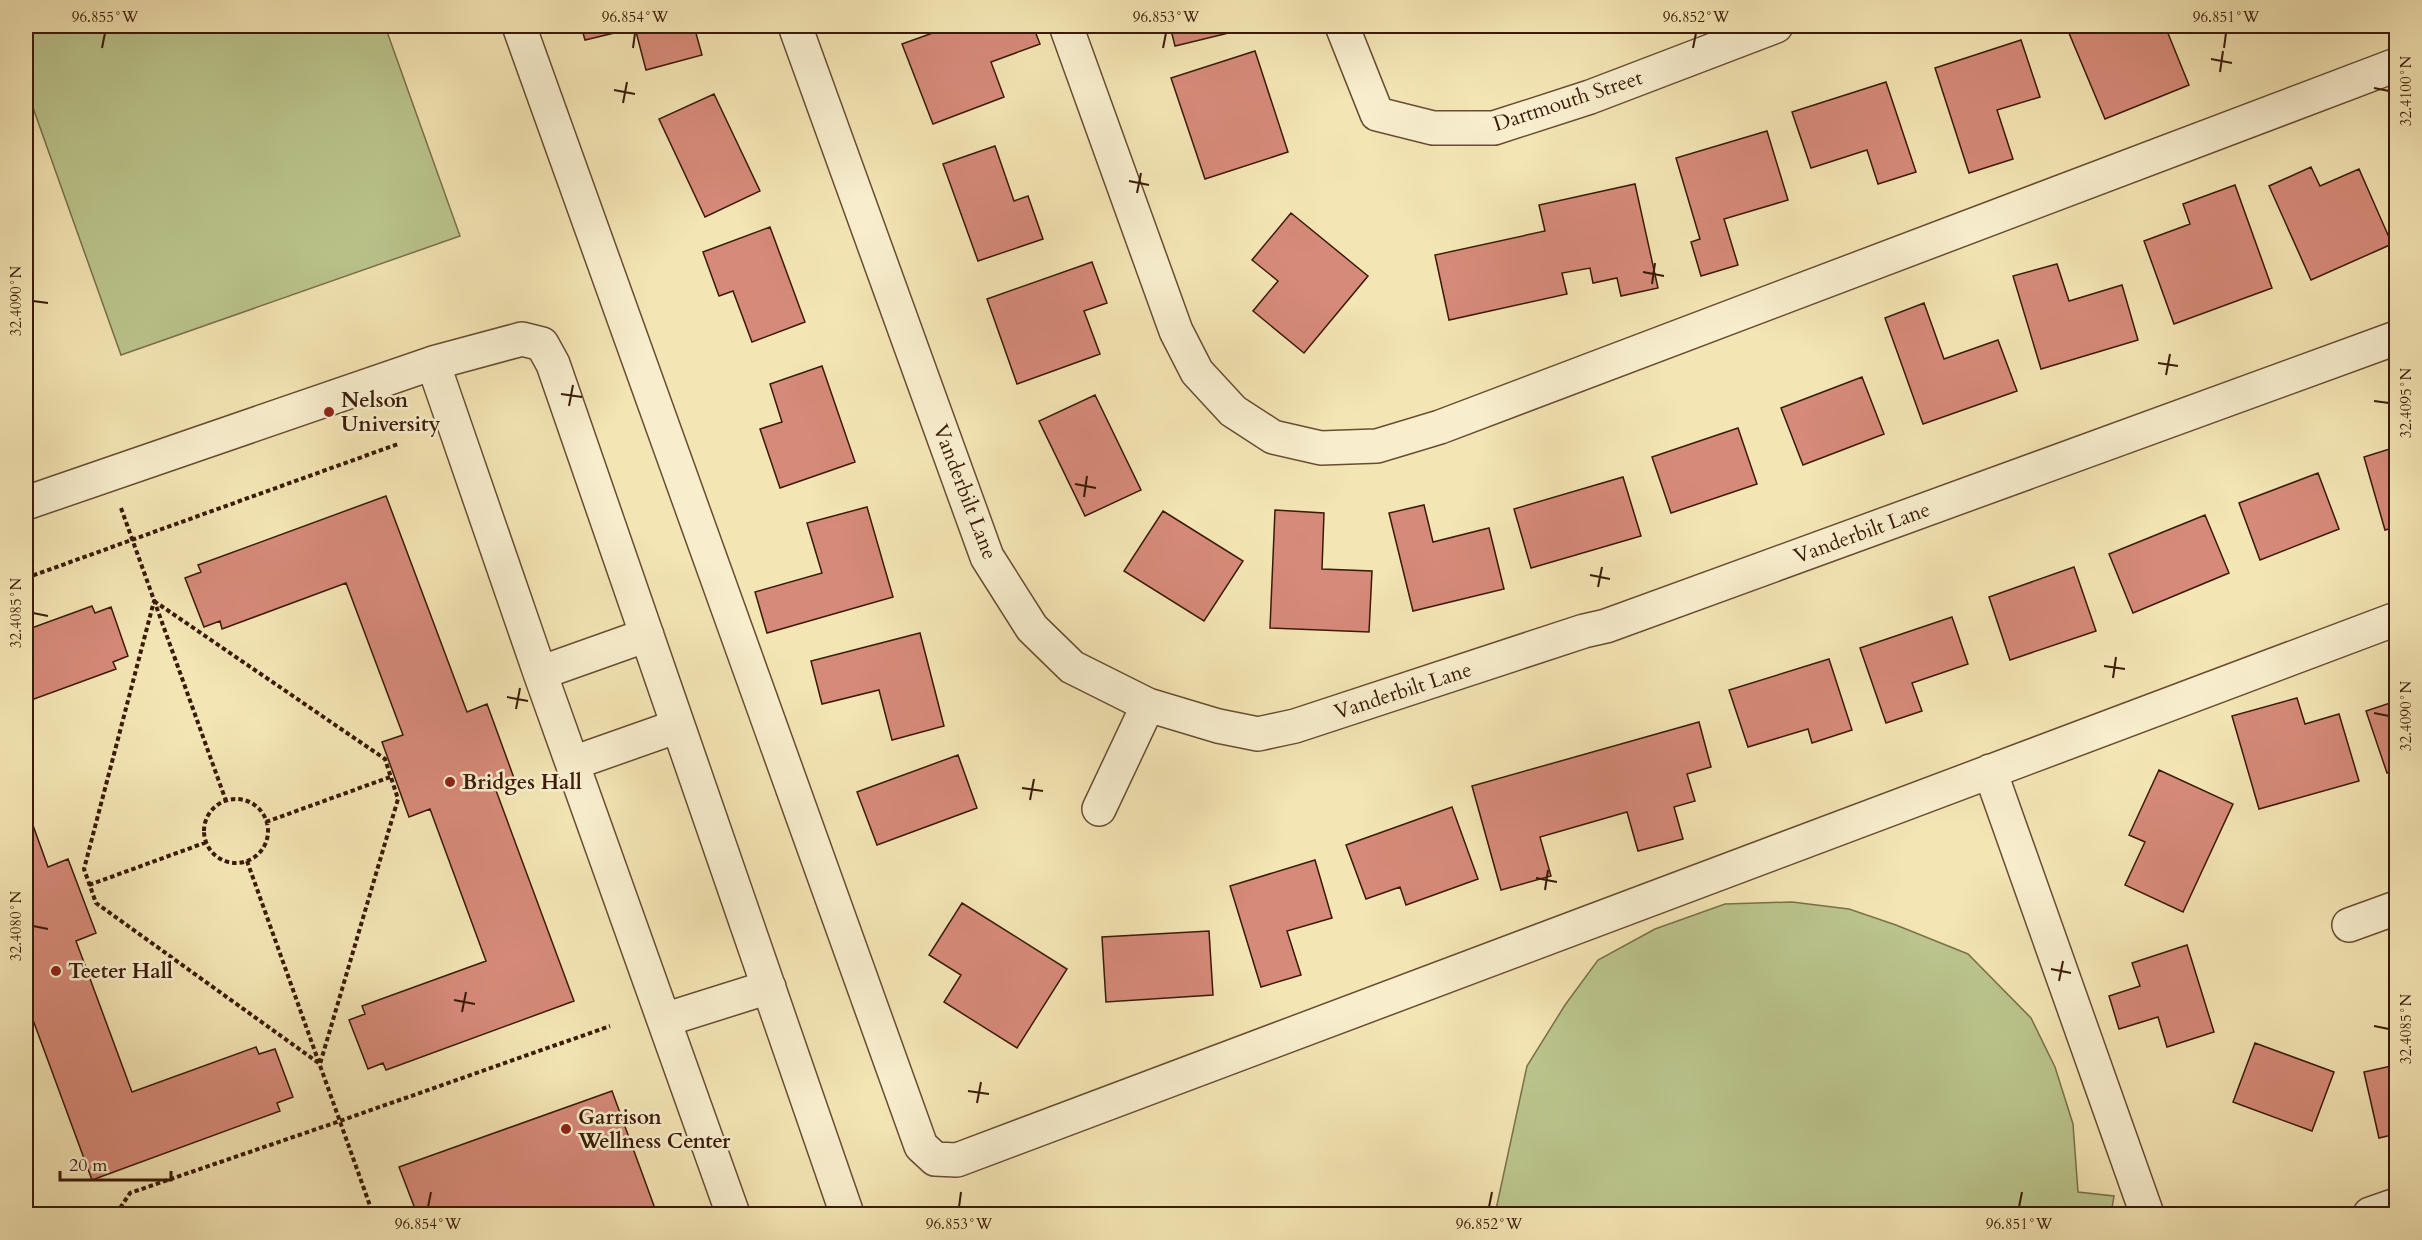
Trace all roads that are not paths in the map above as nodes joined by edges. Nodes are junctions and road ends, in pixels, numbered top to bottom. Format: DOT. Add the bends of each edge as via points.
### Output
graph roads {
  1 [pos="519,26"];
  2 [pos="795,26"];
  3 [pos="1066,26"];
  4 [pos="1342,26"];
  5 [pos="1776,26"];
  6 [pos="2397,65"];
  7 [pos="2397,338"];
  8 [pos="433,363"];
  9 [pos="26,503"];
  10 [pos="2397,619"];
  11 [pos="647,635"];
  12 [pos="540,673"];
  13 [pos="1148,705"];
  14 [pos="678,726"];
  15 [pos="573,763"];
  16 [pos="1990,771"];
  17 [pos="1099,809"];
  18 [pos="2397,908"];
  19 [pos="2349,925"];
  20 [pos="769,987"];
  21 [pos="664,1020"];
  22 [pos="2397,1204"];
  23 [pos="733,1215"];
  24 [pos="847,1215"];
  25 [pos="2147,1215"];
  26 [pos="2370,1215"];
  1 -- 16 [label="street" via="921,1146 935,1159 957,1160"];
  2 -- 13 [label="street, Vanderbilt Lane" via="987,557 1032,628 1072,667"];
  3 -- 6 [label="street" via="1176,331 1197,372 1233,411 1273,437 1321,448 1377,446 1440,427"];
  4 -- 5 [label="street, Dartmouth Street" via="1377,114 1432,128 1494,128 1590,97"];
  7 -- 13 [label="street, Vanderbilt Lane" via="1606,626 1295,726 1258,734"];
  8 -- 9 [label="street"];
  8 -- 11 [label="street" via="522,339 542,344 553,364"];
  8 -- 12 [label="street"];
  10 -- 16 [label="street"];
  11 -- 12 [label="street"];
  11 -- 14 [label="street"];
  12 -- 15 [label="street"];
  13 -- 17 [label="street"];
  14 -- 15 [label="street"];
  14 -- 20 [label="street"];
  15 -- 21 [label="street"];
  16 -- 25 [label="street"];
  18 -- 19 [label="street"];
  20 -- 21 [label="street"];
  20 -- 24 [label="street"];
  21 -- 23 [label="street"];
  22 -- 26 [label="street"];
}
